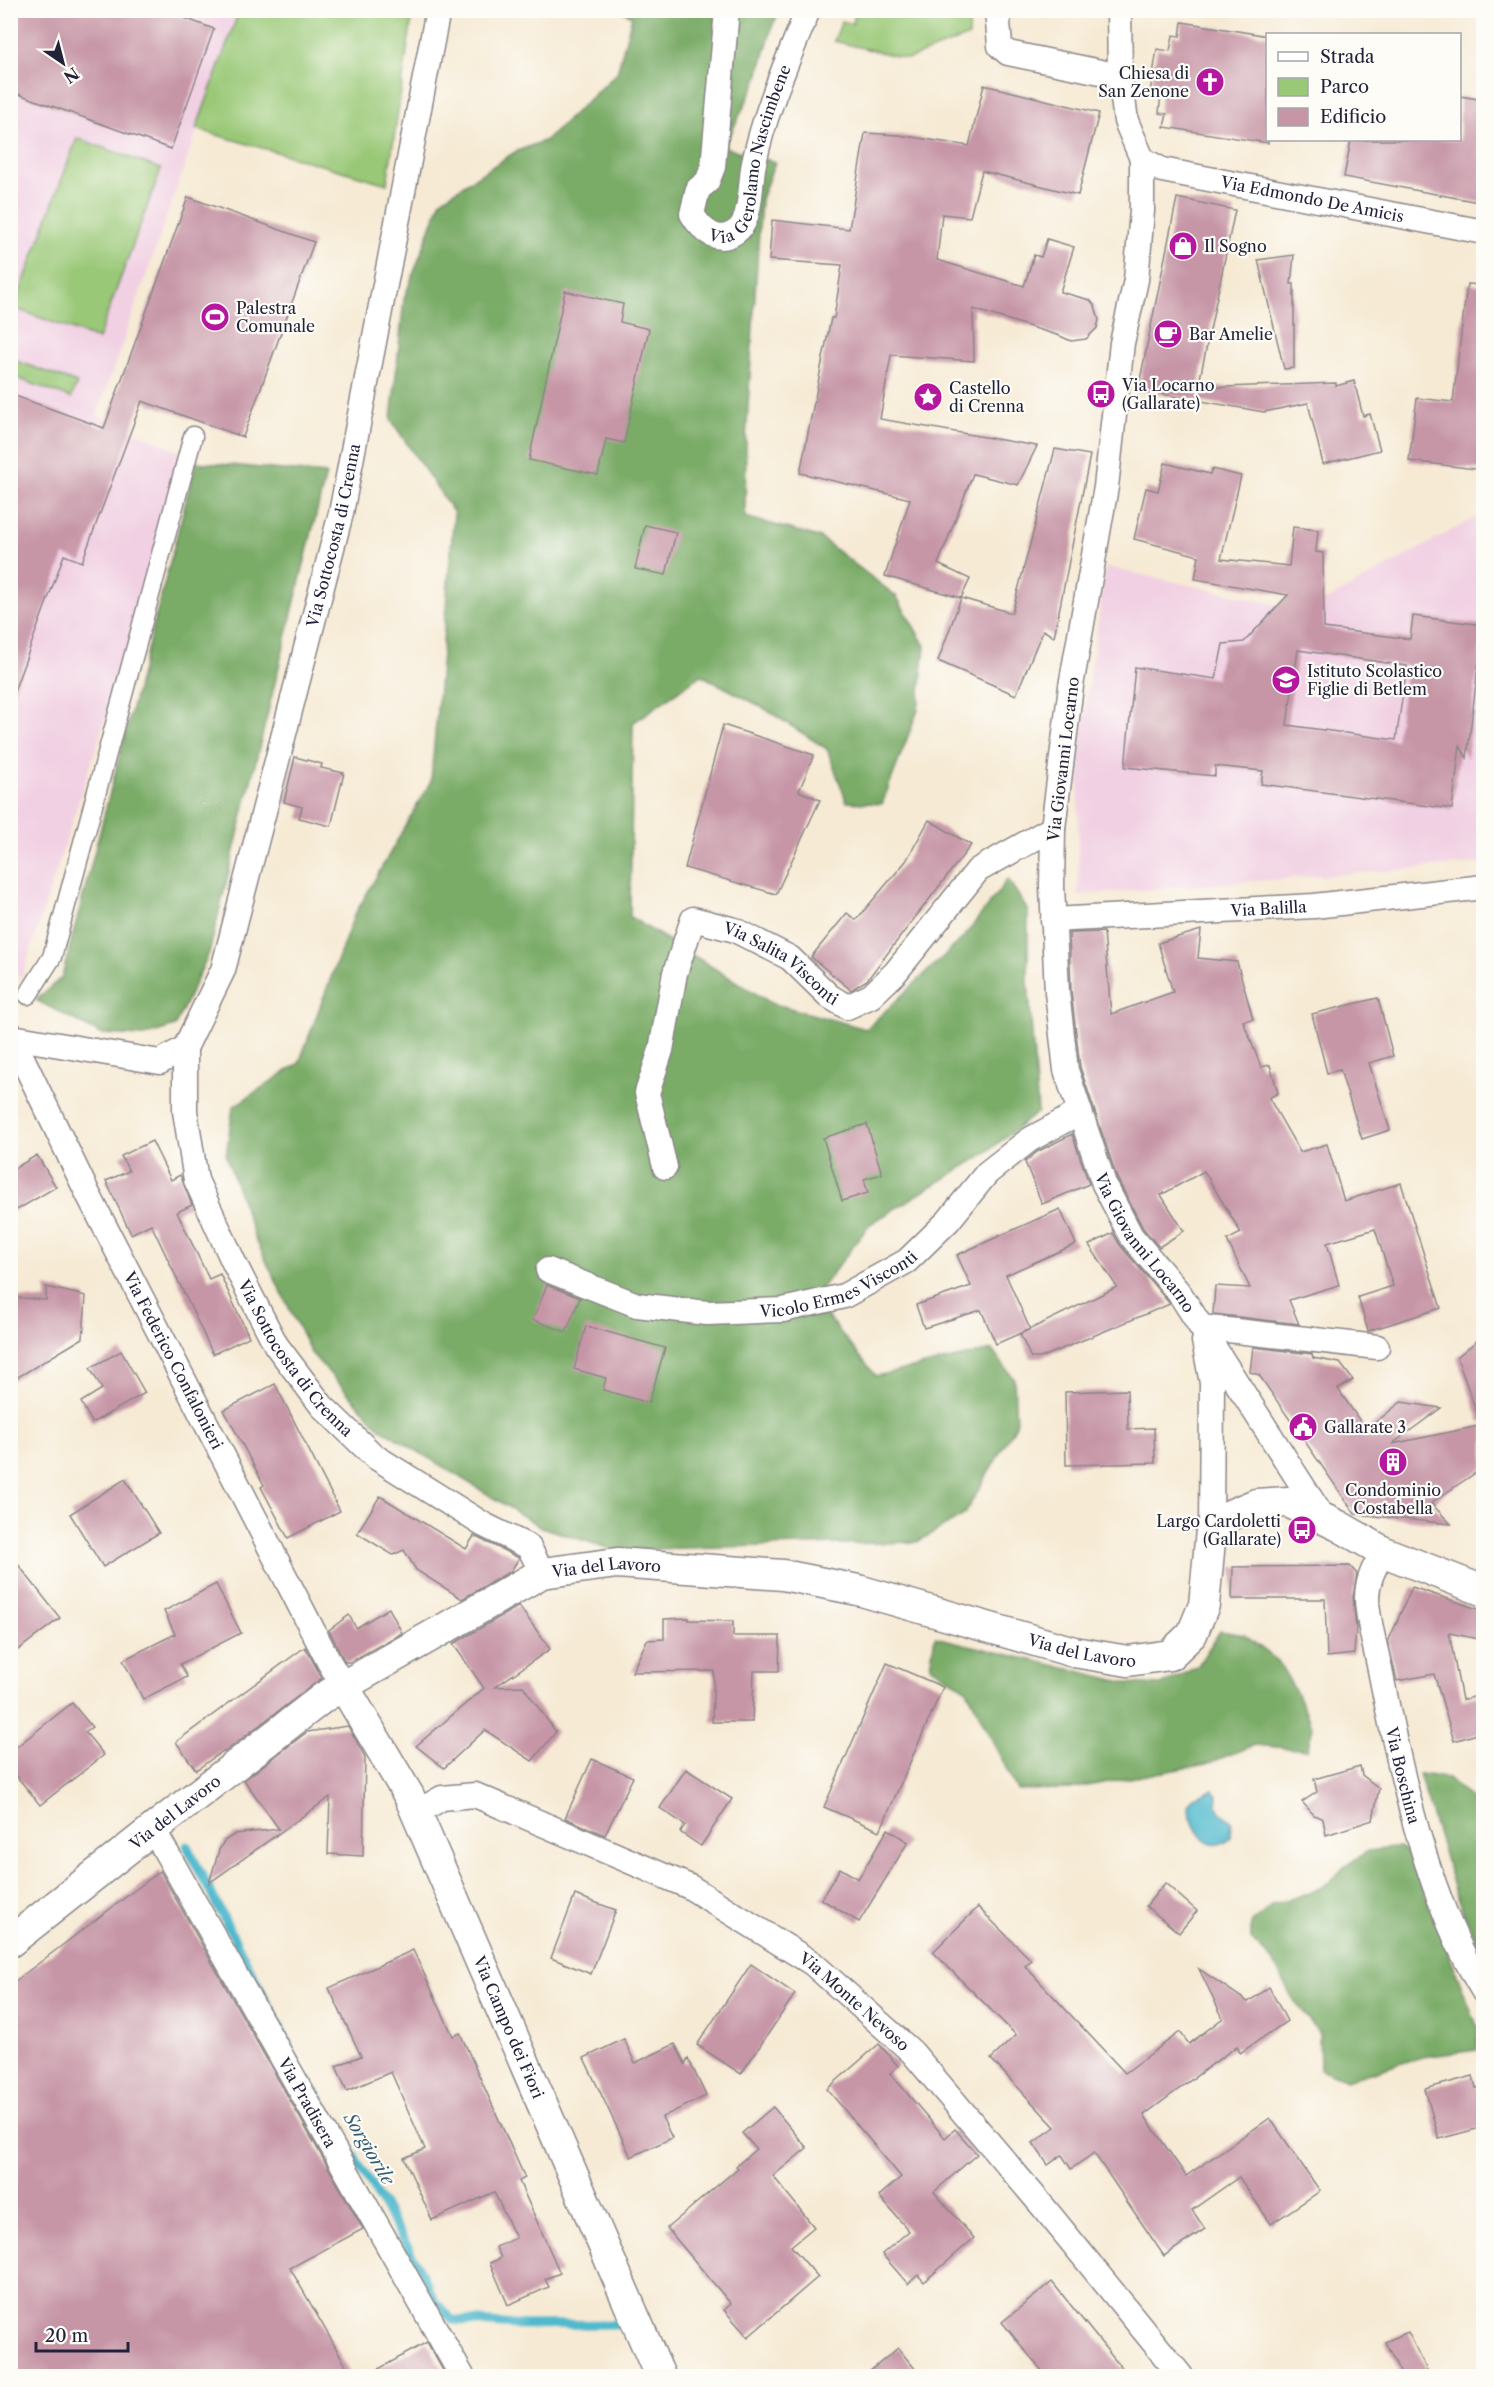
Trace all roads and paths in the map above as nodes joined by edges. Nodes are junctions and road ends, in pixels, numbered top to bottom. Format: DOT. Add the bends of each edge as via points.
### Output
graph roads {
  1 [pos="438,10"];
  2 [pos="727,10"];
  3 [pos="808,10"];
  4 [pos="997,10"];
  5 [pos="1119,10"];
  6 [pos="1120,76"];
  7 [pos="1142,159"];
  8 [pos="1484,232"];
  9 [pos="193,436"];
  10 [pos="1053,828"];
  11 [pos="1484,887"];
  12 [pos="1053,920"];
  13 [pos="28,995"];
  14 [pos="11,1035"];
  15 [pos="185,1048"];
  16 [pos="1080,1112"];
  17 [pos="665,1167"];
  18 [pos="548,1270"];
  19 [pos="1201,1327"];
  20 [pos="1377,1347"];
  21 [pos="1323,1518"];
  22 [pos="1211,1530"];
  23 [pos="1384,1552"];
  24 [pos="542,1573"];
  25 [pos="1484,1591"];
  26 [pos="343,1685"];
  27 [pos="416,1813"];
  28 [pos="153,1829"];
  29 [pos="10,1942"];
  30 [pos="1484,1992"];
  31 [pos="462,2376"];
  32 [pos="660,2376"];
  33 [pos="1181,2376"];
  1 -- 15 [label="street, Via Sottocosta di Crenna" via="341,513 223,970"];
  2 -- 3 [label="street, Via Gerolamo Nascimbene" via="713,167 707,182 698,189 692,214 705,232 717,238 740,229 746,216 754,162 772,100"];
  4 -- 6 [label="street" via="1000,46 1008,53"];
  5 -- 6 [label="street"];
  6 -- 7 [label="street" via="1126,121"];
  7 -- 8 [label="street, Via Edmondo De Amicis" via="1162,170"];
  7 -- 10 [label="street, Via Giovanni Locarno" via="1136,280 1122,342 1106,487 1071,686"];
  9 -- 13 [label="street" via="52,957"];
  10 -- 12 [label="street, Via Giovanni Locarno"];
  10 -- 17 [label="street, Via Salita Visconti" via="978,870 895,973 871,996 847,1007 829,996 790,958 735,930 693,919 675,974 661,1050 647,1093"];
  11 -- 12 [label="street, Via Balilla" via="1314,906"];
  12 -- 16 [label="street, Via Giovanni Locarno" via="1066,1070"];
  14 -- 15 [label="street" via="160,1062"];
  14 -- 26 [label="street, Via Federico Confalonieri" via="88,1194"];
  15 -- 24 [label="street, Via Sottocosta di Crenna" via="185,1111 196,1180 276,1345 322,1406 374,1456 484,1525 529,1547"];
  16 -- 18 [label="street, Vicolo Ermes Visconti" via="1029,1140 987,1173 948,1221 907,1261 844,1296 783,1310 707,1313 637,1305"];
  16 -- 19 [label="street, Via Giovanni Locarno" via="1104,1184 1131,1236 1180,1294"];
  19 -- 20 [label="street"];
  19 -- 21 [label="street, Via Giovanni Locarno"];
  19 -- 22 [label="street" via="1212,1383"];
  21 -- 22 [label="street" via="1288,1502 1256,1503"];
  21 -- 23 [label="street"];
  22 -- 24 [label="street, Via del Lavoro" via="1204,1605 1192,1634 1170,1655 1128,1661 1074,1652 858,1590 783,1575 617,1563"];
  23 -- 25 [label="street"];
  23 -- 30 [label="street, Via Boschina" via="1371,1570 1367,1598 1392,1732 1426,1859 1464,1961"];
  24 -- 26 [label="street, Via del Lavoro"];
  26 -- 27 [label="street, Via Campo dei Fiori"];
  26 -- 28 [label="street, Via del Lavoro"];
  27 -- 32 [label="street, Via Campo dei Fiori"];
  27 -- 33 [label="street, Via Monte Nevoso" via="442,1798 475,1795 690,1887 812,1963 912,2052"];
  28 -- 29 [label="street, Via del Lavoro"];
  28 -- 31 [label="street, Via Pradisera"];
}
